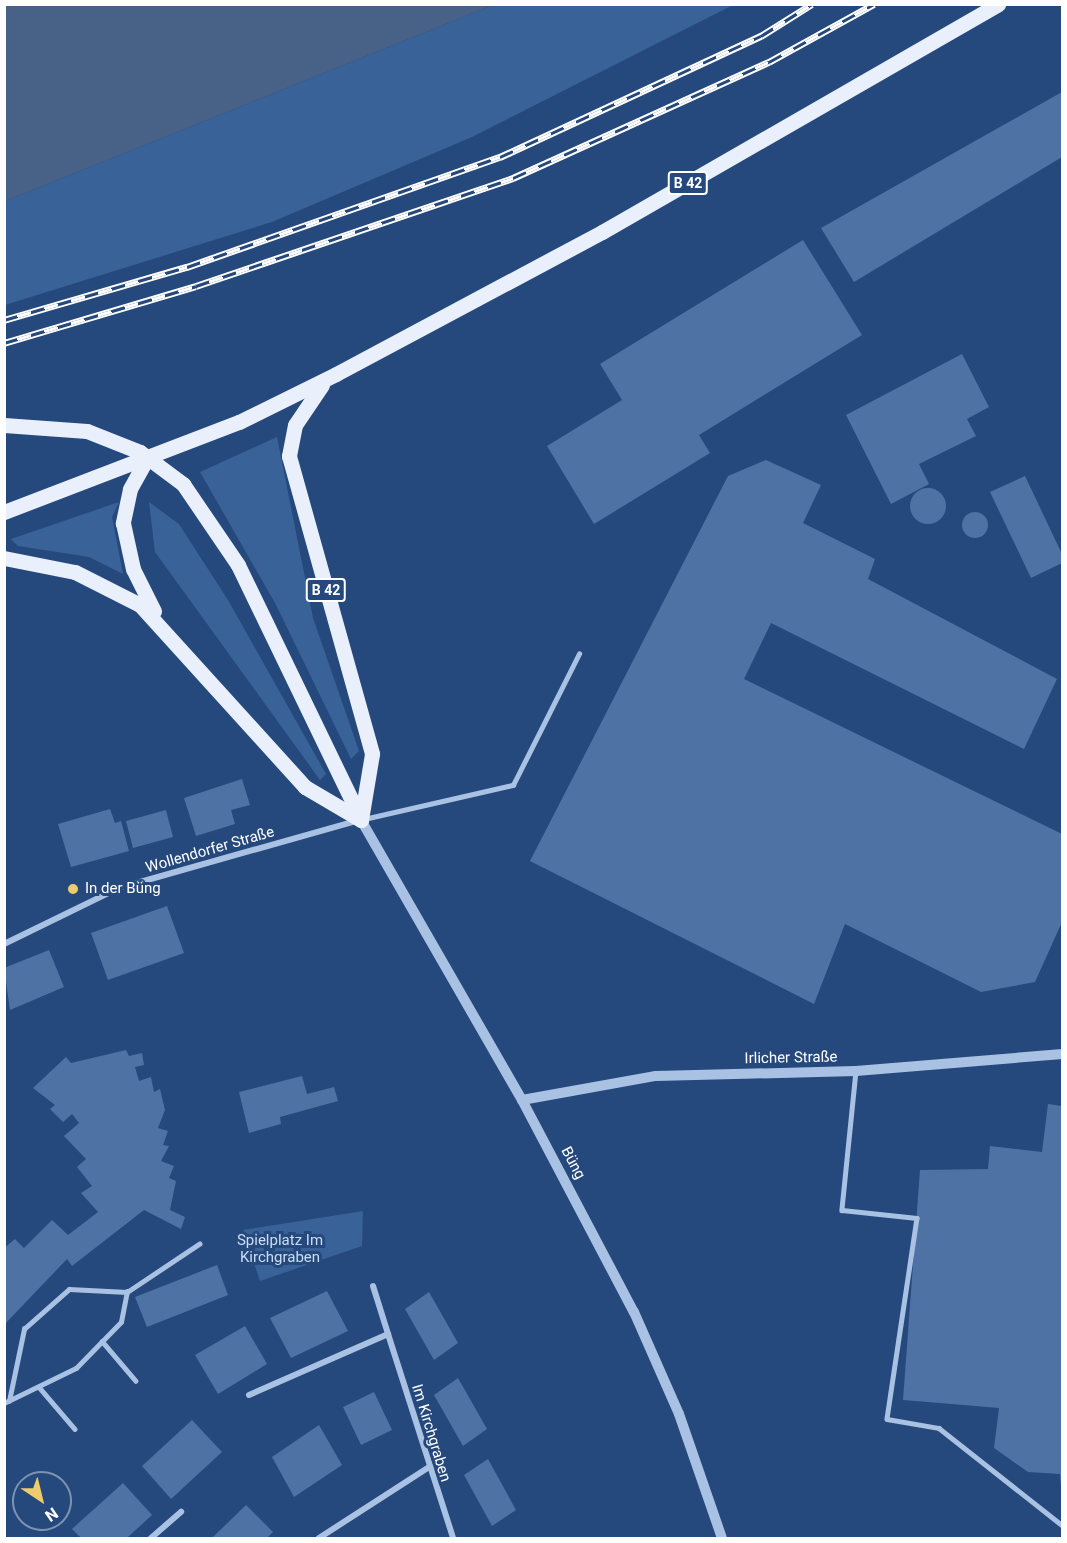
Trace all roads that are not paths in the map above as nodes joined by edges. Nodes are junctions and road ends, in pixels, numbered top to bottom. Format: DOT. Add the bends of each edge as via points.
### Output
graph roads {
  1 [pos="998,4"];
  2 [pos="336,374"];
  3 [pos="4,425"];
  4 [pos="146,460"];
  5 [pos="4,512"];
  6 [pos="4,558"];
  7 [pos="160,622"];
  8 [pos="579,654"];
  9 [pos="362,820"];
  10 [pos="4,944"];
  11 [pos="1062,1054"];
  12 [pos="856,1071"];
  13 [pos="522,1100"];
  14 [pos="199,1244"];
  15 [pos="373,1286"];
  16 [pos="127,1292"];
  17 [pos="388,1334"];
  18 [pos="102,1341"];
  19 [pos="136,1382"];
  20 [pos="39,1387"];
  21 [pos="249,1395"];
  22 [pos="7,1402"];
  23 [pos="75,1429"];
  24 [pos="429,1467"];
  25 [pos="181,1512"];
  26 [pos="1062,1525"];
  27 [pos="151,1539"];
  28 [pos="319,1539"];
  29 [pos="453,1539"];
  30 [pos="722,1539"];
  1 -- 2 [label="main road, B 42" via="602,232"];
  2 -- 4 [label="main road, B 42"];
  2 -- 9 [label="main road, B 42" via="302,409 289,456 372,754"];
  3 -- 9 [label="main road, bridge" via="87,431 140,452 183,484 238,565"];
  4 -- 5 [label="main road, B 42"];
  4 -- 7 [label="main road" via="130,489 125,540 138,581"];
  6 -- 7 [label="main road" via="75,572 133,600"];
  7 -- 9 [label="main road" via="305,787"];
  8 -- 9 [label="lane" via="513,785"];
  9 -- 10 [label="street, Wollendorfer Straße" via="119,888"];
  9 -- 13 [label="street, Büng"];
  11 -- 12 [label="street, Irlicher Straße"];
  12 -- 13 [label="street, Irlicher Straße" via="656,1076"];
  12 -- 26 [label="lane" via="842,1210 917,1218 887,1419 939,1428"];
  13 -- 30 [label="street, Büng" via="634,1312 679,1414"];
  14 -- 16 [label="lane"];
  15 -- 17 [label="street, Im Kirchgraben"];
  16 -- 18 [label="lane" via="122,1322"];
  16 -- 22 [label="lane" via="69,1289 24,1329"];
  17 -- 21 [label="street"];
  17 -- 24 [label="street, Im Kirchgraben"];
  18 -- 19 [label="lane"];
  18 -- 20 [label="lane" via="76,1368"];
  20 -- 22 [label="lane"];
  20 -- 23 [label="lane"];
  24 -- 28 [label="street"];
  24 -- 29 [label="street, Im Kirchgraben"];
  25 -- 27 [label="street"];
}
